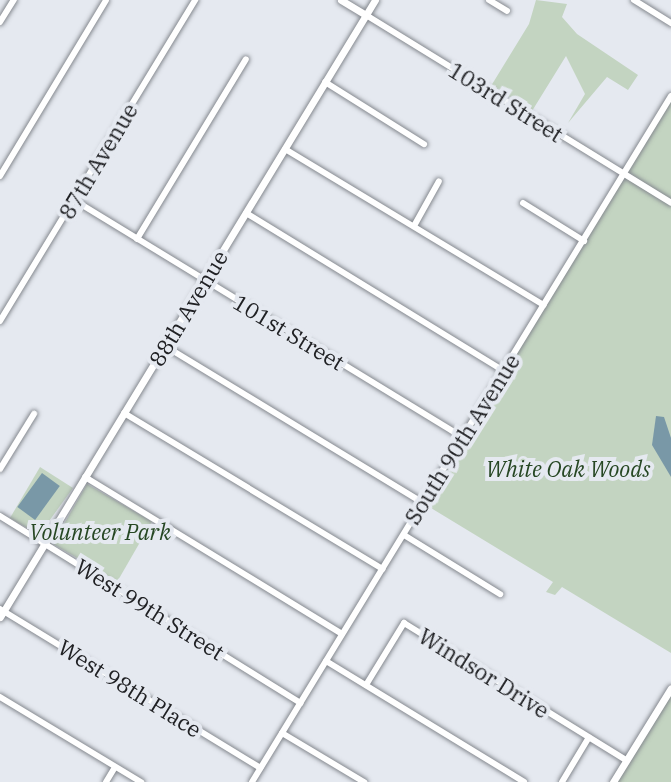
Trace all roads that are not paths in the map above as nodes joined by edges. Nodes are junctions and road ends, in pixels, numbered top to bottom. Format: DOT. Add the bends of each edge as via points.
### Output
graph roads {
  1 [pos="14,0"];
  2 [pos="106,0"];
  3 [pos="195,0"];
  4 [pos="341,0"];
  5 [pos="375,0"];
  6 [pos="489,0"];
  7 [pos="634,0"];
  8 [pos="507,11"];
  9 [pos="366,15"];
  10 [pos="1,19"];
  11 [pos="671,23"];
  12 [pos="246,59"];
  13 [pos="325,82"];
  14 [pos="671,96"];
  15 [pos="424,144"];
  16 [pos="285,149"];
  17 [pos="625,175"];
  18 [pos="0,176"];
  19 [pos="439,181"];
  20 [pos="74,200"];
  21 [pos="523,203"];
  22 [pos="671,203"];
  23 [pos="246,213"];
  24 [pos="414,226"];
  25 [pos="137,239"];
  26 [pos="584,241"];
  27 [pos="205,280"];
  28 [pos="544,305"];
  29 [pos="0,321"];
  30 [pos="165,346"];
  31 [pos="504,371"];
  32 [pos="124,413"];
  33 [pos="34,414"];
  34 [pos="463,437"];
  35 [pos="0,469"];
  36 [pos="85,477"];
  37 [pos="423,503"];
  38 [pos="0,516"];
  39 [pos="404,535"];
  40 [pos="45,543"];
  41 [pos="383,569"];
  42 [pos="500,594"];
  43 [pos="1,612"];
  44 [pos="342,634"];
  45 [pos="326,661"];
  46 [pos="366,685"];
  47 [pos="671,688"];
  48 [pos="0,697"];
  49 [pos="300,703"];
  50 [pos="282,733"];
  51 [pos="589,737"];
  52 [pos="626,760"];
  53 [pos="115,767"];
  54 [pos="260,768"];
  55 [pos="106,782"];
  56 [pos="141,782"];
  57 [pos="252,782"];
  58 [pos="364,782"];
  59 [pos="524,782"];
  60 [pos="562,782"];
  61 [pos="613,782"];
  1 -- 10 [label="street"];
  2 -- 18 [label="street"];
  3 -- 20 [label="street, 87th Avenue"];
  4 -- 9 [label="street, 103rd Street"];
  5 -- 9 [label="street, 88th Avenue"];
  6 -- 8 [label="street"];
  7 -- 11 [label="street"];
  9 -- 13 [label="street, 88th Avenue"];
  9 -- 17 [label="street, 103rd Street"];
  12 -- 25 [label="street"];
  13 -- 15 [label="street"];
  13 -- 16 [label="street, 88th Avenue"];
  14 -- 17 [label="street, South 90th Avenue"];
  16 -- 23 [label="street, 88th Avenue"];
  16 -- 24 [label="street"];
  17 -- 22 [label="street, 103rd Street"];
  17 -- 26 [label="street, South 90th Avenue"];
  19 -- 24 [label="street"];
  20 -- 25 [label="street, 101st Street"];
  20 -- 29 [label="street, 87th Avenue"];
  21 -- 26 [label="street"];
  23 -- 27 [label="street, 88th Avenue"];
  23 -- 31 [label="street"];
  24 -- 28 [label="street"];
  25 -- 27 [label="street, 101st Street"];
  26 -- 28 [label="street, South 90th Avenue"];
  27 -- 30 [label="street, 88th Avenue"];
  27 -- 34 [label="street, 101st Street"];
  28 -- 31 [label="street, South 90th Avenue"];
  30 -- 32 [label="street, 88th Avenue"];
  30 -- 37 [label="street"];
  31 -- 34 [label="street, South 90th Avenue"];
  32 -- 36 [label="street, 88th Avenue"];
  32 -- 41 [label="street"];
  33 -- 35 [label="street"];
  34 -- 37 [label="street, South 90th Avenue"];
  36 -- 40 [label="street, 88th Avenue"];
  36 -- 44 [label="street"];
  37 -- 39 [label="street, South 90th Avenue"];
  38 -- 40 [label="street, West 99th Street"];
  39 -- 41 [label="street, South 90th Avenue"];
  39 -- 42 [label="street"];
  40 -- 43 [label="street, 88th Avenue"];
  40 -- 49 [label="street, West 99th Street"];
  41 -- 44 [label="street, South 90th Avenue"];
  43 -- 54 [label="street, West 98th Place"];
  44 -- 45 [label="street, South 90th Avenue"];
  45 -- 46 [label="street"];
  45 -- 49 [label="street, South 90th Avenue"];
  46 -- 51 [label="street, Windsor Drive" via="404,623"];
  46 -- 59 [label="street"];
  47 -- 52 [label="street"];
  48 -- 53 [label="street"];
  49 -- 50 [label="street, South 90th Avenue"];
  50 -- 54 [label="street, South 90th Avenue"];
  50 -- 58 [label="street"];
  51 -- 52 [label="street, Windsor Drive"];
  51 -- 60 [label="street"];
  52 -- 61 [label="street"];
  53 -- 55 [label="street"];
  53 -- 56 [label="street"];
  54 -- 57 [label="street, South 90th Avenue"];
}
